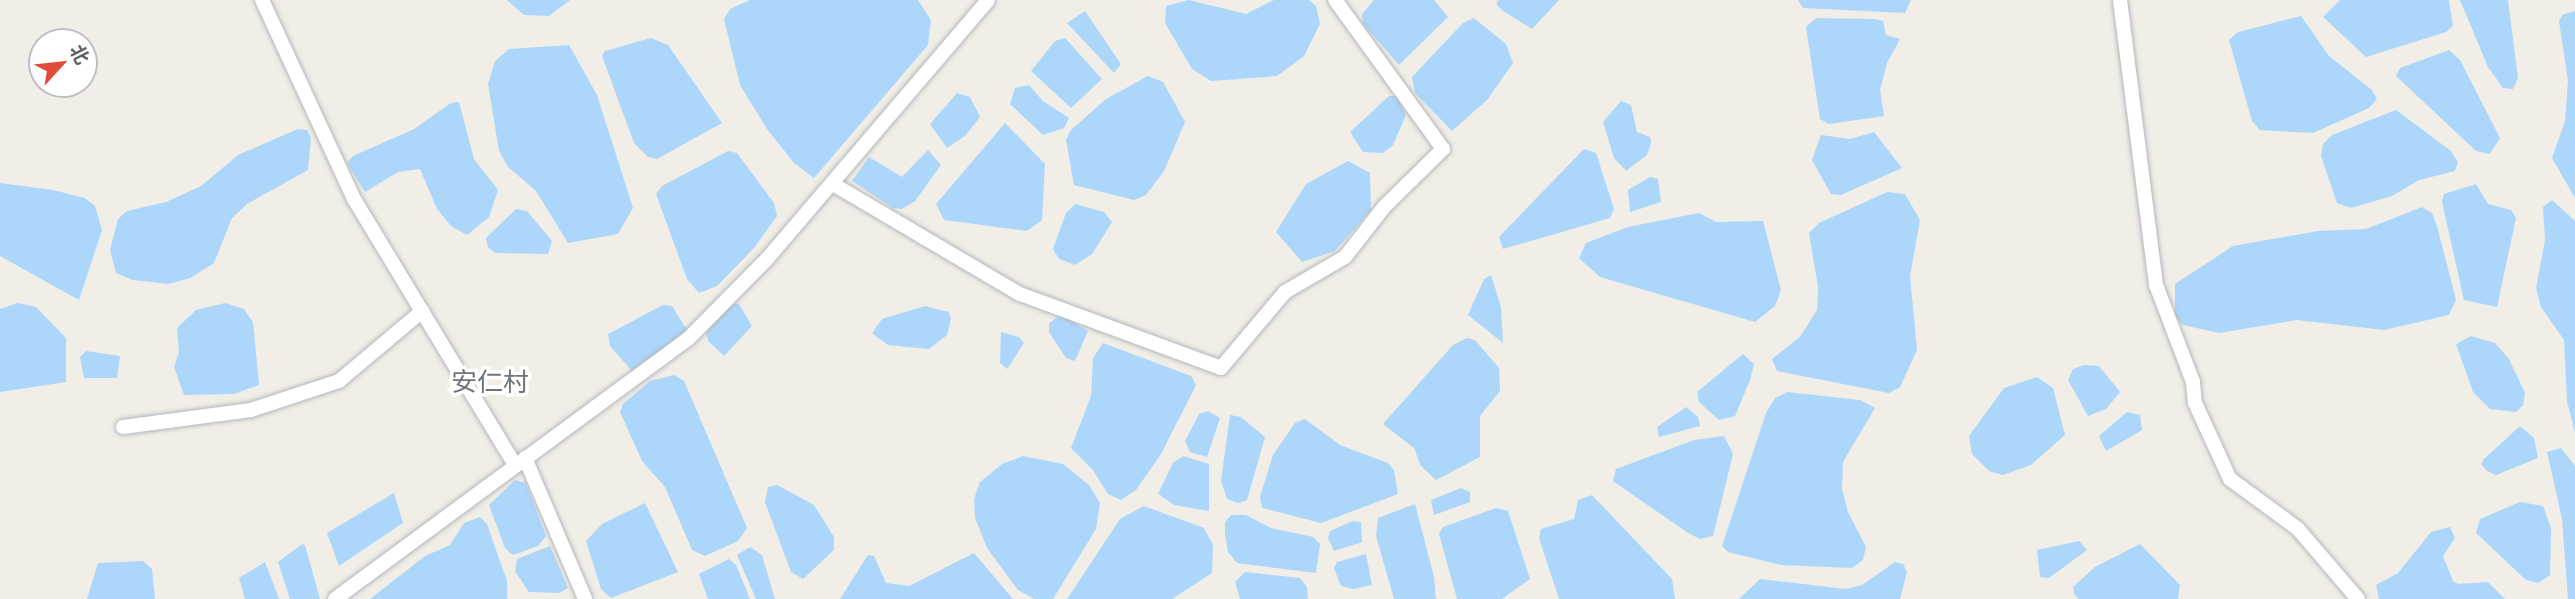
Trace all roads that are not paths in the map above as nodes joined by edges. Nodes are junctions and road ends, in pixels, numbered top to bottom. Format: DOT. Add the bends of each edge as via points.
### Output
graph roads {
  1 [pos="262,0"];
  2 [pos="988,0"];
  3 [pos="1335,0"];
  4 [pos="2120,0"];
  5 [pos="833,184"];
  6 [pos="422,311"];
  7 [pos="123,427"];
  8 [pos="520,461"];
  9 [pos="335,599"];
  10 [pos="584,599"];
  11 [pos="2358,599"];
  1 -- 6 [label="street" via="342,175"];
  2 -- 5 [label="street"];
  3 -- 5 [label="street" via="1443,149 1384,207 1345,257 1285,292 1224,366 1020,294"];
  4 -- 11 [label="street" via="2156,285 2193,382 2195,403 2230,479 2298,529"];
  5 -- 8 [label="street" via="688,339"];
  6 -- 7 [label="street" via="339,381 251,410"];
  6 -- 8 [label="street"];
  8 -- 9 [label="street"];
  8 -- 10 [label="street"];
}
